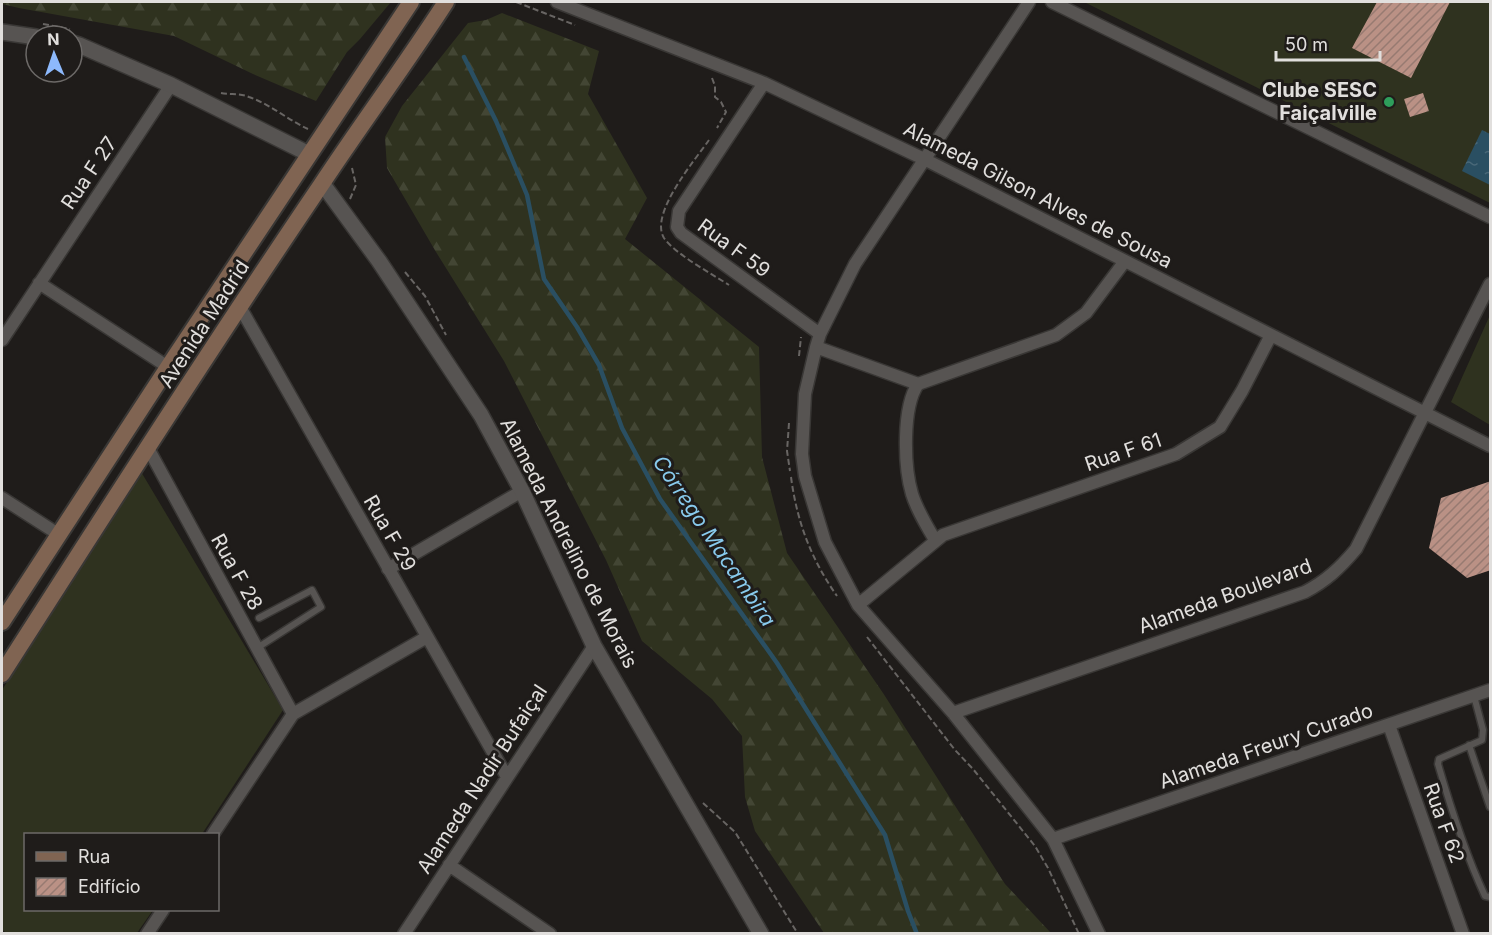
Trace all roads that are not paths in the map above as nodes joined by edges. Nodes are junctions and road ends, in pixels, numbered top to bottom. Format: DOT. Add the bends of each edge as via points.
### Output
graph roads {
  1 [pos="411,2"];
  2 [pos="446,2"];
  3 [pos="557,2"];
  4 [pos="1029,2"];
  5 [pos="1052,2"];
  6 [pos="24,32"];
  7 [pos="4,34"];
  8 [pos="84,47"];
  9 [pos="764,83"];
  10 [pos="171,85"];
  11 [pos="309,154"];
  12 [pos="924,159"];
  13 [pos="322,183"];
  14 [pos="1491,217"];
  15 [pos="1125,261"];
  16 [pos="39,283"];
  17 [pos="1491,284"];
  18 [pos="240,307"];
  19 [pos="2,316"];
  20 [pos="12,324"];
  21 [pos="820,334"];
  22 [pos="1271,335"];
  23 [pos="2,340"];
  24 [pos="816,347"];
  25 [pos="168,367"];
  26 [pos="918,384"];
  27 [pos="1426,413"];
  28 [pos="1491,446"];
  29 [pos="148,448"];
  30 [pos="522,491"];
  31 [pos="2,498"];
  32 [pos="58,534"];
  33 [pos="935,540"];
  34 [pos="388,569"];
  35 [pos="858,605"];
  36 [pos="260,618"];
  37 [pos="2,621"];
  38 [pos="427,637"];
  39 [pos="594,646"];
  40 [pos="257,648"];
  41 [pos="2,674"];
  42 [pos="1491,690"];
  43 [pos="1474,695"];
  44 [pos="953,713"];
  45 [pos="293,714"];
  46 [pos="1389,725"];
  47 [pos="1469,745"];
  48 [pos="507,777"];
  49 [pos="1491,807"];
  50 [pos="214,833"];
  51 [pos="1053,839"];
  52 [pos="449,865"];
  53 [pos="1491,897"];
  54 [pos="162,911"];
  55 [pos="147,933"];
  56 [pos="404,933"];
  57 [pos="550,933"];
  58 [pos="761,933"];
  59 [pos="1099,933"];
  60 [pos="1463,933"];
  1 -- 11 [label="main road, Avenida Madrid"];
  2 -- 13 [label="main road, Avenida Madrid"];
  3 -- 9 [label="street, Alameda Gilson Alves de Sousa"];
  4 -- 12 [label="street"];
  5 -- 14 [label="street"];
  6 -- 7 [label="street"];
  8 -- 10 [label="street"];
  9 -- 12 [label="street, Alameda Gilson Alves de Sousa"];
  9 -- 21 [label="street, Rua F 59" via="679,211 677,227 681,234"];
  10 -- 11 [label="street"];
  10 -- 16 [label="street, Rua F 27"];
  11 -- 25 [label="main road, Avenida Madrid"];
  12 -- 15 [label="street, Alameda Gilson Alves de Sousa"];
  12 -- 21 [label="street" via="855,264"];
  13 -- 18 [label="main road, Avenida Madrid"];
  13 -- 30 [label="street, Alameda Andrelino de Morais" via="482,415"];
  15 -- 22 [label="street, Alameda Gilson Alves de Sousa"];
  15 -- 26 [label="street" via="1086,313 1056,334"];
  16 -- 20 [label="street, Rua F 27"];
  16 -- 25 [label="street"];
  17 -- 27 [label="street, Alameda Boulevard"];
  18 -- 29 [label="main road, Avenida Madrid"];
  18 -- 34 [label="street, Rua F 29"];
  19 -- 20 [label="street"];
  20 -- 23 [label="street, Rua F 27"];
  21 -- 24 [label="street"];
  22 -- 27 [label="street, Alameda Gilson Alves de Sousa"];
  22 -- 33 [label="street, Rua F 61" via="1220,427 1176,454"];
  24 -- 26 [label="street"];
  24 -- 35 [label="street" via="805,394 801,454 825,542"];
  25 -- 32 [label="main road, Avenida Madrid"];
  26 -- 33 [label="street" via="908,413 908,458 912,493"];
  27 -- 28 [label="street, Alameda Gilson Alves de Sousa"];
  27 -- 44 [label="street, Alameda Boulevard" via="1356,549 1322,582 1305,592"];
  29 -- 40 [label="street, Rua F 28"];
  29 -- 41 [label="main road, Avenida Madrid"];
  30 -- 34 [label="street"];
  30 -- 39 [label="street, Alameda Andrelino de Morais"];
  31 -- 32 [label="street"];
  32 -- 37 [label="main road, Avenida Madrid"];
  33 -- 35 [label="street, Rua F 61"];
  34 -- 38 [label="street, Rua F 29"];
  35 -- 44 [label="street"];
  36 -- 40 [label="lane" via="312,590 321,607"];
  38 -- 45 [label="street"];
  38 -- 48 [label="street, Rua F 29"];
  39 -- 48 [label="street, Alameda Nadir Bufaiçal"];
  39 -- 58 [label="street, Alameda Andrelino de Morais"];
  40 -- 45 [label="street, Rua F 28"];
  42 -- 43 [label="street, Alameda Freury Curado"];
  43 -- 46 [label="street, Alameda Freury Curado"];
  43 -- 47 [label="lane" via="1484,730 1482,740"];
  44 -- 51 [label="street"];
  45 -- 50 [label="street"];
  46 -- 51 [label="street, Alameda Freury Curado"];
  46 -- 60 [label="street, Rua F 62"];
  47 -- 49 [label="lane"];
  47 -- 53 [label="lane" via="1439,759 1438,764 1471,866 1485,896"];
  48 -- 52 [label="street, Alameda Nadir Bufaiçal"];
  51 -- 59 [label="street"];
  52 -- 56 [label="street, Alameda Nadir Bufaiçal"];
  52 -- 57 [label="street"];
  54 -- 55 [label="street"];
}
